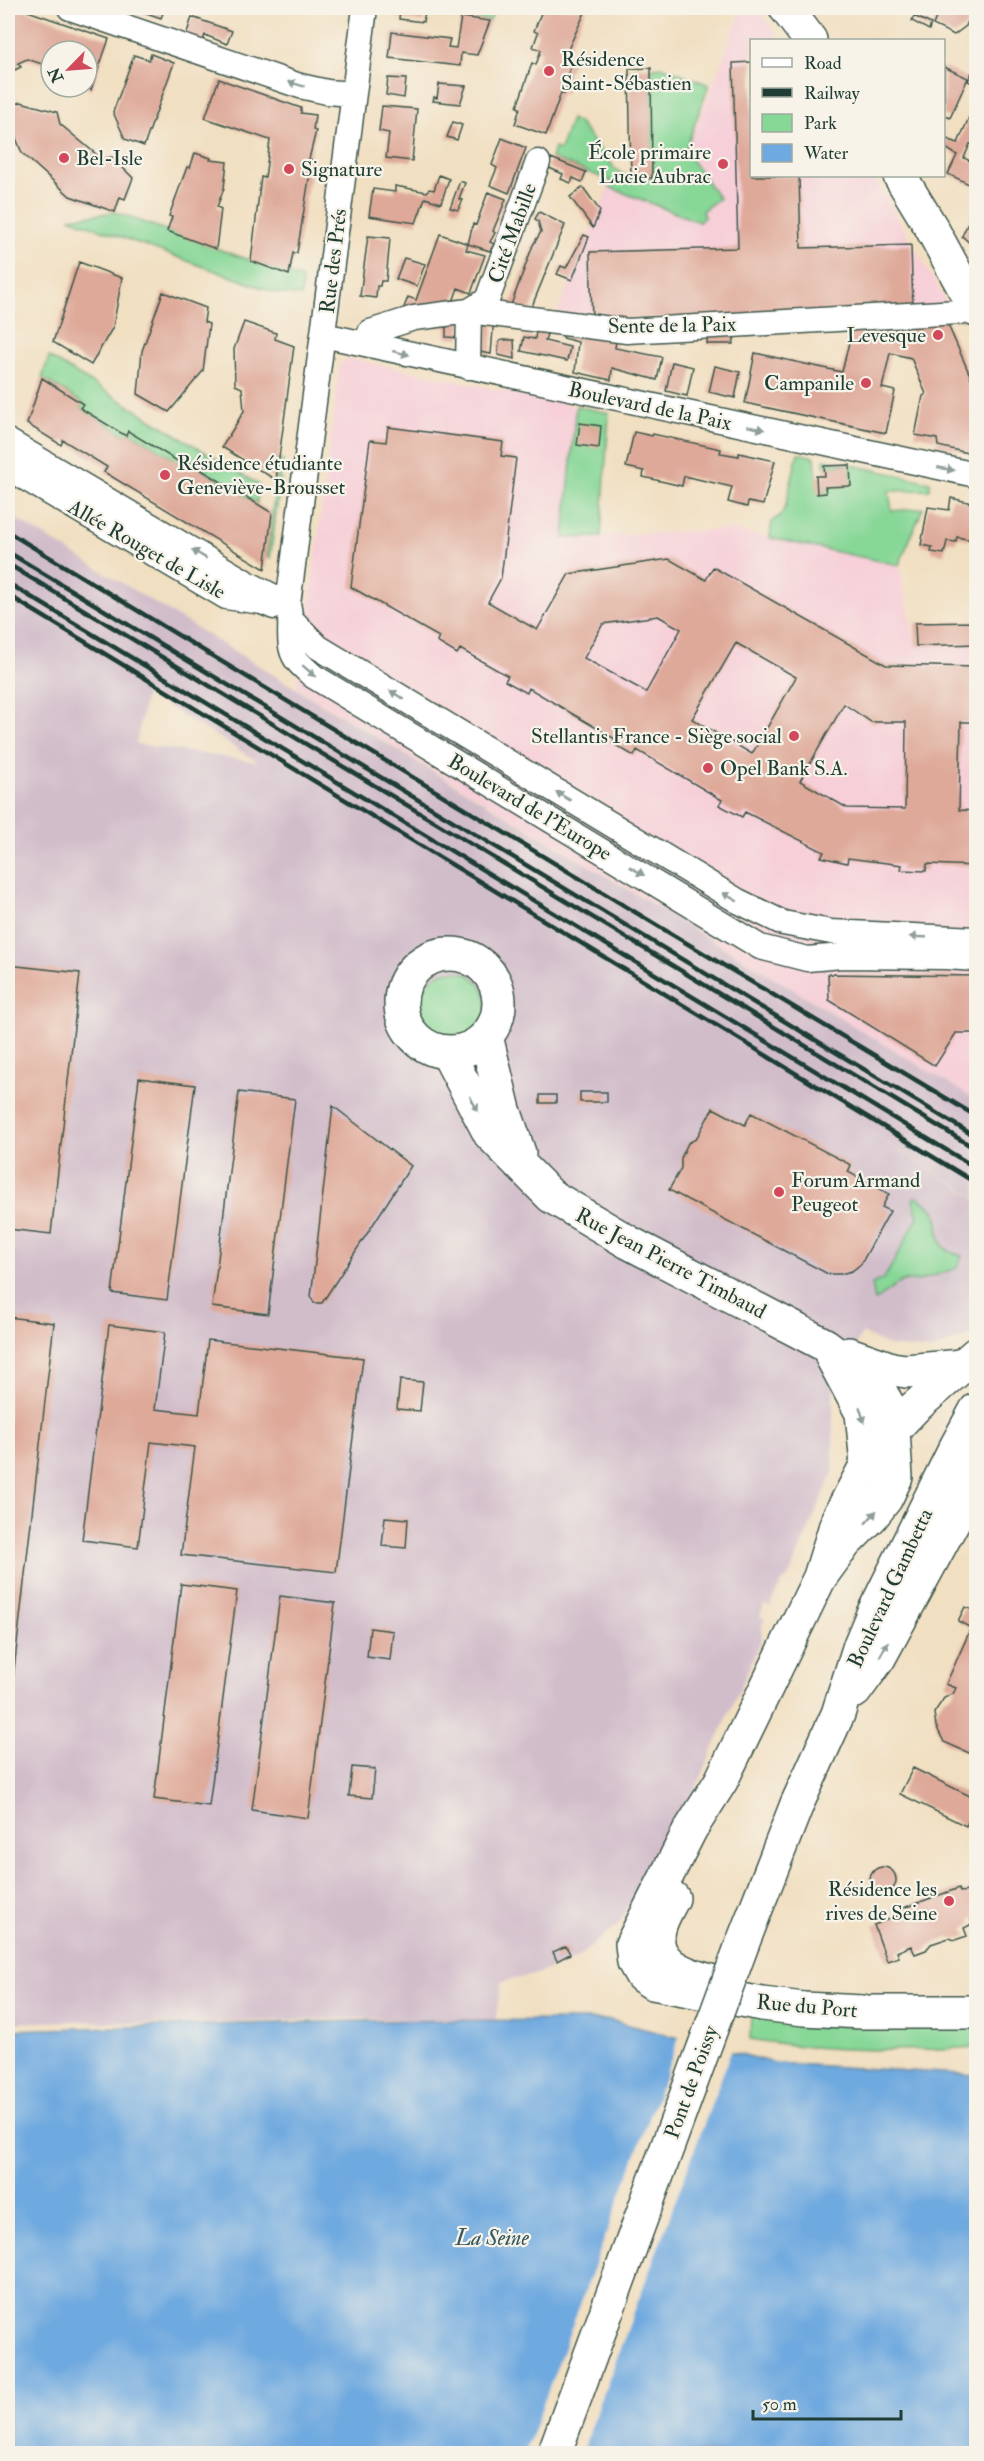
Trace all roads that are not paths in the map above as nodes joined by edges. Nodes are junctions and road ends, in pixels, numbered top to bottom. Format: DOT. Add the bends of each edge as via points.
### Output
graph roads {
  1 [pos="70,8"];
  2 [pos="365,8"];
  3 [pos="786,8"];
  4 [pos="809,39"];
  5 [pos="353,94"];
  6 [pos="538,162"];
  7 [pos="901,177"];
  8 [pos="469,311"];
  9 [pos="976,311"];
  10 [pos="370,332"];
  11 [pos="323,335"];
  12 [pos="468,367"];
  13 [pos="8,441"];
  14 [pos="8,468"];
  15 [pos="976,475"];
  16 [pos="294,618"];
  17 [pos="841,933"];
  18 [pos="975,946"];
  19 [pos="842,956"];
  20 [pos="807,959"];
  21 [pos="486,1036"];
  22 [pos="447,1052"];
  23 [pos="525,1169"];
  24 [pos="825,1346"];
  25 [pos="969,1360"];
  26 [pos="976,1410"];
  27 [pos="893,1430"];
  28 [pos="867,1464"];
  29 [pos="976,1466"];
  30 [pos="976,1474"];
  31 [pos="940,1480"];
  32 [pos="966,1511"];
  33 [pos="820,1577"];
  34 [pos="838,1714"];
  35 [pos="721,1781"];
  36 [pos="976,1994"];
  37 [pos="976,2012"];
  38 [pos="554,2454"];
  5 -- 1 [label="street, one-way" via="300,86"];
  2 -- 5 [label="street, Rue des Prés"];
  3 -- 4 [label="main road"];
  5 -- 11 [label="street, Rue des Prés"];
  6 -- 8 [label="street, Cité Mabille" via="487,300"];
  7 -- 9 [label="main road"];
  8 -- 9 [label="street, Sente de la Paix" via="627,330"];
  8 -- 10 [label="street, Sente de la Paix" via="414,318"];
  8 -- 12 [label="street"];
  11 -- 12 [label="street, Boulevard de la Paix, one-way"];
  11 -- 16 [label="street, Rue des Prés"];
  12 -- 15 [label="street, Boulevard de la Paix, one-way"];
  16 -- 13 [label="street, Allée Rouget de Lisle, one-way" via="249,584"];
  14 -- 16 [label="street, Allée Rouget de Lisle" via="226,597 262,602"];
  17 -- 16 [label="street, Boulevard de l'Europe, one-way" via="783,923 738,901 318,647"];
  16 -- 20 [label="street, Boulevard de l'Europe, one-way" via="290,641 295,659 313,676 760,947"];
  18 -- 17 [label="street, Boulevard de l'Europe, one-way"];
  17 -- 19 [label="street" via="851,946"];
  17 -- 20 [label="street" via="815,946"];
  18 -- 19 [label="street, Boulevard de l'Europe" via="950,949 946,957"];
  19 -- 20 [label="street, Boulevard de l'Europe"];
  21 -- 22 [label="main road" via="461,1051"];
  21 -- 22 [label="main road" via="498,1012 499,998 493,979 468,958 456,954 433,957 412,972 405,984 402,1013 418,1040"];
  21 -- 23 [label="main road, Rue Jean Pierre Timbaud" via="504,1110"];
  22 -- 23 [label="main road, Rue Jean Pierre Timbaud, one-way" via="490,1134"];
  23 -- 24 [label="main road, Rue Jean Pierre Timbaud" via="551,1196 580,1215"];
  24 -- 25 [label="main road, Rue Jean Pierre Timbaud" via="892,1369 932,1370"];
  24 -- 27 [label="main road, Rue Jean Pierre Timbaud" via="878,1388 888,1405"];
  24 -- 28 [label="main road, one-way" via="862,1413"];
  25 -- 27 [label="main road"];
  26 -- 31 [label="main road, Boulevard Gambetta"];
  27 -- 28 [label="main road"];
  33 -- 27 [label="main road, Rue Jean Pierre Timbaud, one-way" via="886,1498 896,1478"];
  28 -- 33 [label="main road" via="838,1519"];
  29 -- 31 [label="main road"];
  30 -- 32 [label="main road, Boulevard Gambetta"];
  31 -- 34 [label="main road, Boulevard Gambetta" via="873,1614"];
  34 -- 32 [label="main road, Boulevard Gambetta, one-way" via="879,1658"];
  33 -- 35 [label="main road"];
  34 -- 38 [label="main road, Pont de Poissy, bridge" via="782,1840"];
  35 -- 36 [label="main road" via="702,1837 659,1928 661,1952 673,1968 753,1992 790,1998"];
  35 -- 37 [label="main road, Rue du Port" via="690,1830 632,1944 634,1962 642,1976 660,1986 804,2009"];
}
